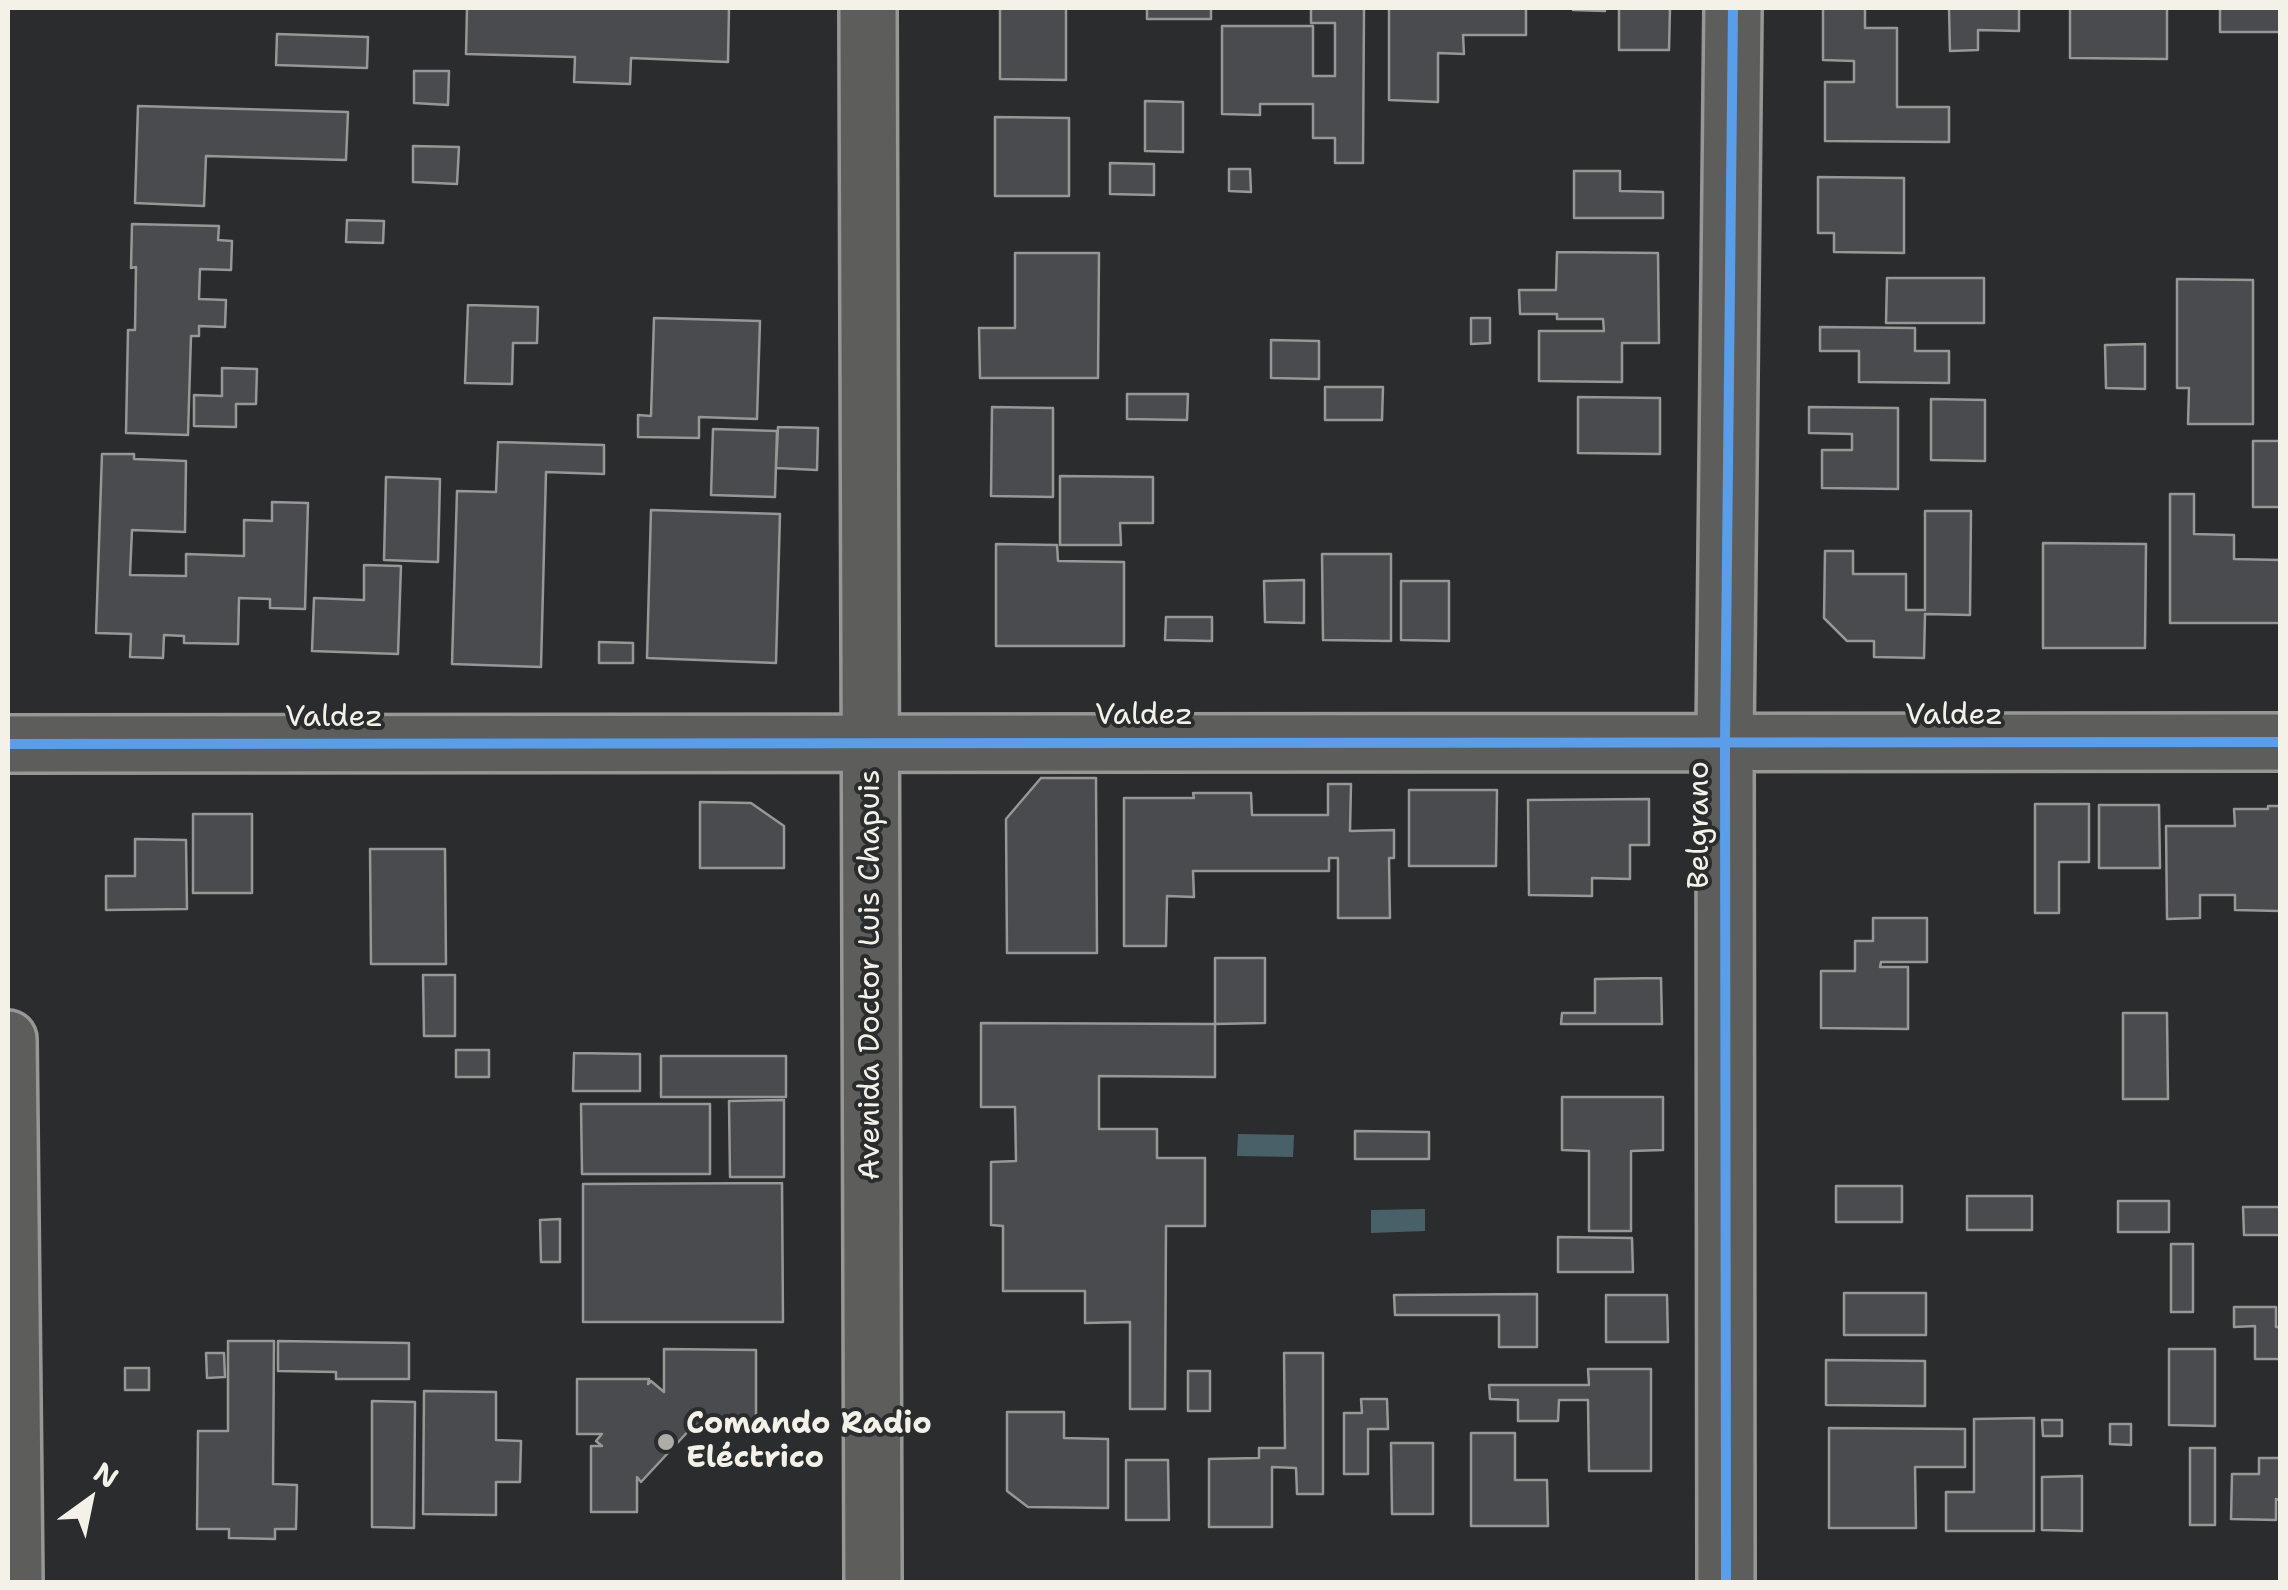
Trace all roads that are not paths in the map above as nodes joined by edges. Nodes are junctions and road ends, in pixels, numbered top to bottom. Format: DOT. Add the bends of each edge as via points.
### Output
graph roads {
  1 [pos="868,8"];
  2 [pos="1732,8"];
  3 [pos="1725,740"];
  4 [pos="870,742"];
  5 [pos="2280,742"];
  6 [pos="8,744"];
  7 [pos="8,1039"];
  8 [pos="14,1582"];
  9 [pos="873,1582"];
  10 [pos="1726,1582"];
  1 -- 4 [label="street, Avenida Doctor Luis Chapuis"];
  2 -- 3 [label="street, Belgrano"];
  3 -- 4 [label="street, Valdez"];
  3 -- 5 [label="street, Valdez"];
  3 -- 10 [label="street, Belgrano"];
  4 -- 6 [label="street, Valdez"];
  4 -- 9 [label="street, Avenida Doctor Luis Chapuis"];
  7 -- 8 [label="street"];
}
